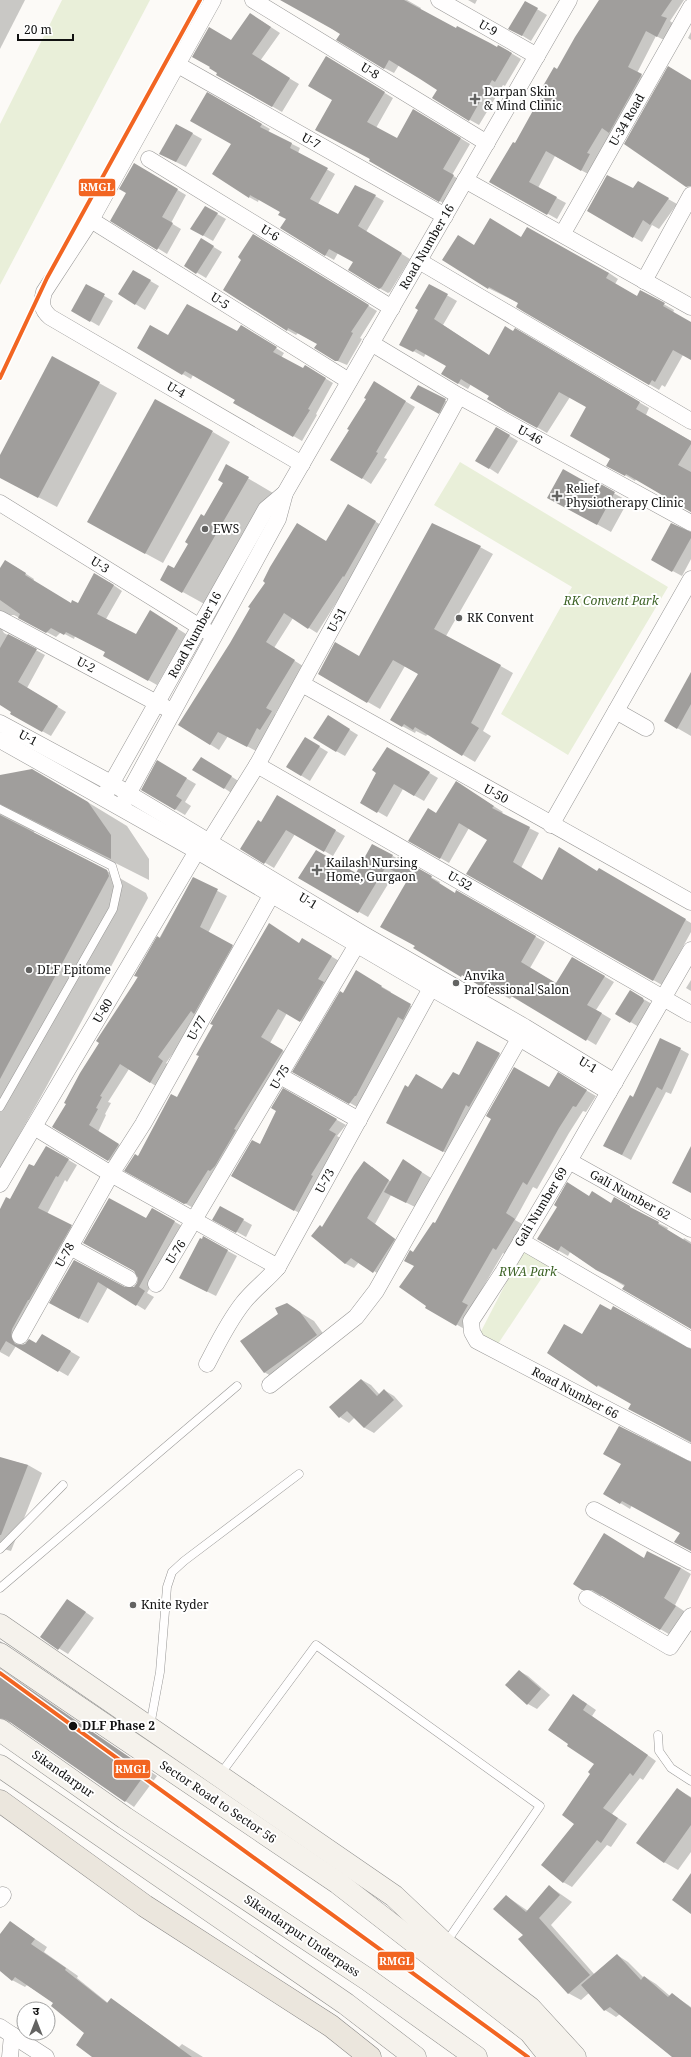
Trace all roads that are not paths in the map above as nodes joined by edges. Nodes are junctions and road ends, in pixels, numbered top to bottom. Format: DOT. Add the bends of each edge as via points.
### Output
graph roads {
  1 [pos="213,0"];
  2 [pos="253,0"];
  3 [pos="438,0"];
  4 [pos="569,0"];
  5 [pos="691,6"];
  6 [pos="537,56"];
  7 [pos="178,65"];
  8 [pos="487,143"];
  9 [pos="149,159"];
  10 [pos="466,180"];
  11 [pos="691,195"];
  12 [pos="445,216"];
  13 [pos="92,220"];
  14 [pos="563,233"];
  15 [pos="418,261"];
  16 [pos="644,281"];
  17 [pos="691,307"];
  18 [pos="392,308"];
  19 [pos="371,343"];
  20 [pos="349,381"];
  21 [pos="459,396"];
  22 [pos="691,421"];
  23 [pos="302,464"];
  24 [pos="285,493"];
  25 [pos="0,503"];
  26 [pos="691,523"];
  27 [pos="691,579"];
  28 [pos="0,619"];
  29 [pos="199,626"];
  30 [pos="214,636"];
  31 [pos="302,684"];
  32 [pos="158,704"];
  33 [pos="616,710"];
  34 [pos="172,711"];
  35 [pos="0,723"];
  36 [pos="646,728"];
  37 [pos="0,740"];
  38 [pos="257,766"];
  39 [pos="111,783"];
  40 [pos="103,798"];
  41 [pos="125,800"];
  42 [pos="0,808"];
  43 [pos="551,825"];
  44 [pos="203,846"];
  45 [pos="288,888"];
  46 [pos="272,894"];
  47 [pos="691,902"];
  48 [pos="360,939"];
  49 [pos="691,950"];
  50 [pos="431,988"];
  51 [pos="662,996"];
  52 [pos="691,1014"];
  53 [pos="522,1032"];
  54 [pos="280,1076"];
  55 [pos="612,1087"];
  56 [pos="0,1107"];
  57 [pos="359,1120"];
  58 [pos="34,1127"];
  59 [pos="569,1161"];
  60 [pos="111,1174"];
  61 [pos="0,1184"];
  62 [pos="196,1220"];
  63 [pos="691,1229"];
  64 [pos="521,1241"];
  65 [pos="70,1247"];
  66 [pos="278,1267"];
  67 [pos="129,1279"];
  68 [pos="156,1284"];
  69 [pos="471,1321"];
  70 [pos="20,1336"];
  71 [pos="691,1340"];
  72 [pos="207,1364"];
  73 [pos="270,1385"];
  74 [pos="237,1386"];
  75 [pos="691,1453"];
  76 [pos="299,1474"];
  77 [pos="62,1485"];
  78 [pos="594,1510"];
  79 [pos="0,1549"];
  80 [pos="691,1562"];
  81 [pos="0,1588"];
  82 [pos="587,1598"];
  83 [pos="691,1616"];
  84 [pos="0,1625"];
  85 [pos="0,1654"];
  86 [pos="144,1725"];
  87 [pos="0,1730"];
  88 [pos="658,1735"];
  89 [pos="156,1759"];
  90 [pos="0,1766"];
  91 [pos="219,1776"];
  92 [pos="691,1781"];
  93 [pos="0,1801"];
  94 [pos="125,1818"];
  95 [pos="338,1883"];
  96 [pos="445,1944"];
  97 [pos="6,2031"];
  98 [pos="10,2057"];
  99 [pos="46,2057"];
  100 [pos="370,2057"];
  101 [pos="415,2057"];
  102 [pos="476,2057"];
  103 [pos="550,2057"];
  104 [pos="575,2057"];
  1 -- 7 [label="street"];
  2 -- 8 [label="street, U-8"];
  3 -- 6 [label="street, U-9"];
  4 -- 6 [label="street, Road Number 16"];
  5 -- 14 [label="street, U-34 Road"];
  6 -- 8 [label="street, Road Number 16"];
  7 -- 12 [label="street, U-7"];
  7 -- 13 [label="street"];
  8 -- 10 [label="street, Road Number 16"];
  9 -- 18 [label="street, U-6"];
  10 -- 12 [label="street, Road Number 16"];
  10 -- 14 [label="street"];
  11 -- 16 [label="street"];
  12 -- 15 [label="street, Road Number 16"];
  13 -- 20 [label="street, U-5"];
  13 -- 23 [label="street, U-4" via="44,292 41,302 44,311 50,317"];
  14 -- 16 [label="street"];
  15 -- 18 [label="street, Road Number 16"];
  15 -- 22 [label="street"];
  16 -- 17 [label="street"];
  18 -- 19 [label="street, Road Number 16"];
  19 -- 20 [label="street, Road Number 16"];
  19 -- 21 [label="street, U-46"];
  20 -- 23 [label="street, Road Number 16"];
  21 -- 26 [label="street, U-46"];
  21 -- 31 [label="street, U-51"];
  23 -- 24 [label="street, Road Number 16"];
  24 -- 29 [label="street, Road Number 16" via="266,509"];
  24 -- 30 [label="street, Road Number 16" via="278,519"];
  25 -- 29 [label="street, U-3"];
  27 -- 33 [label="street"];
  28 -- 32 [label="street, U-2"];
  29 -- 30 [label="street, U-3"];
  29 -- 32 [label="street, Road Number 16"];
  30 -- 34 [label="street, Road Number 16"];
  31 -- 38 [label="street, U-51"];
  31 -- 43 [label="street, U-50"];
  32 -- 34 [label="street, U-2"];
  32 -- 39 [label="street, Road Number 16"];
  33 -- 36 [label="street"];
  33 -- 43 [label="street"];
  34 -- 41 [label="street, Road Number 16"];
  35 -- 39 [label="street, U-1"];
  37 -- 40 [label="street"];
  38 -- 44 [label="street, U-51"];
  38 -- 51 [label="street, U-52"];
  39 -- 40 [label="street, Road Number 16"];
  39 -- 41 [label="street, U-1"];
  40 -- 41 [label="street"];
  41 -- 44 [label="street, U-1"];
  42 -- 56 [label="lane" via="112,866 118,886 113,909"];
  43 -- 47 [label="street, U-50"];
  44 -- 45 [label="street, U-1"];
  44 -- 46 [label="street, U-1" via="212,859"];
  44 -- 58 [label="street, U-80"];
  45 -- 46 [label="street"];
  45 -- 48 [label="street, U-1"];
  46 -- 48 [label="street, U-1"];
  46 -- 60 [label="street, U-77" via="143,1124"];
  48 -- 50 [label="street, U-1"];
  48 -- 53 [label="street, U-1"];
  48 -- 54 [label="street, U-75"];
  49 -- 51 [label="street, Gali Number 69"];
  50 -- 53 [label="street, U-1"];
  50 -- 57 [label="street, U-73"];
  51 -- 52 [label="street, U-52"];
  51 -- 55 [label="street, Gali Number 69"];
  53 -- 55 [label="street, U-1"];
  53 -- 73 [label="street" via="376,1291 356,1317"];
  54 -- 57 [label="street"];
  54 -- 62 [label="street, U-75"];
  55 -- 59 [label="street, Gali Number 69"];
  57 -- 66 [label="street, U-73"];
  58 -- 60 [label="street"];
  58 -- 61 [label="street, U-80"];
  59 -- 63 [label="street, Gali Number 62"];
  59 -- 64 [label="street, Gali Number 69"];
  60 -- 62 [label="street"];
  60 -- 65 [label="street, U-78"];
  62 -- 66 [label="street"];
  62 -- 68 [label="street, U-76"];
  64 -- 69 [label="street, Gali Number 69"];
  64 -- 71 [label="street"];
  65 -- 67 [label="street"];
  65 -- 70 [label="street, U-78"];
  66 -- 72 [label="street, U-73" via="245,1301 229,1322"];
  69 -- 75 [label="street, Road Number 66" via="472,1332 477,1341"];
  74 -- 81 [label="lane"];
  76 -- 86 [label="lane" via="172,1572 167,1587 160,1672"];
  77 -- 79 [label="lane"];
  78 -- 80 [label="street"];
  82 -- 83 [label="street" via="670,1647"];
  84 -- 86 [label="street"];
  85 -- 89 [label="street, Sector Road to Sector 56"];
  86 -- 89 [label="street"];
  86 -- 91 [label="street"];
  87 -- 94 [label="street, Sikandarpur"];
  88 -- 92 [label="lane" via="659,1751 667,1763"];
  89 -- 95 [label="street, Sector Road to Sector 56"];
  90 -- 101 [label="street" via="346,2004"];
  91 -- 96 [label="street" via="394,1896"];
  91 -- 96 [label="lane" via="316,1645 540,1806"];
  93 -- 100 [label="main road" via="145,1906 330,2026"];
  94 -- 102 [label="street, Sikandarpur Underpass" via="367,1979"];
  95 -- 96 [label="street"];
  95 -- 103 [label="street" via="530,2032"];
  96 -- 104 [label="street" via="530,2008"];
  97 -- 98 [label="street"];
  97 -- 99 [label="street"];
}
